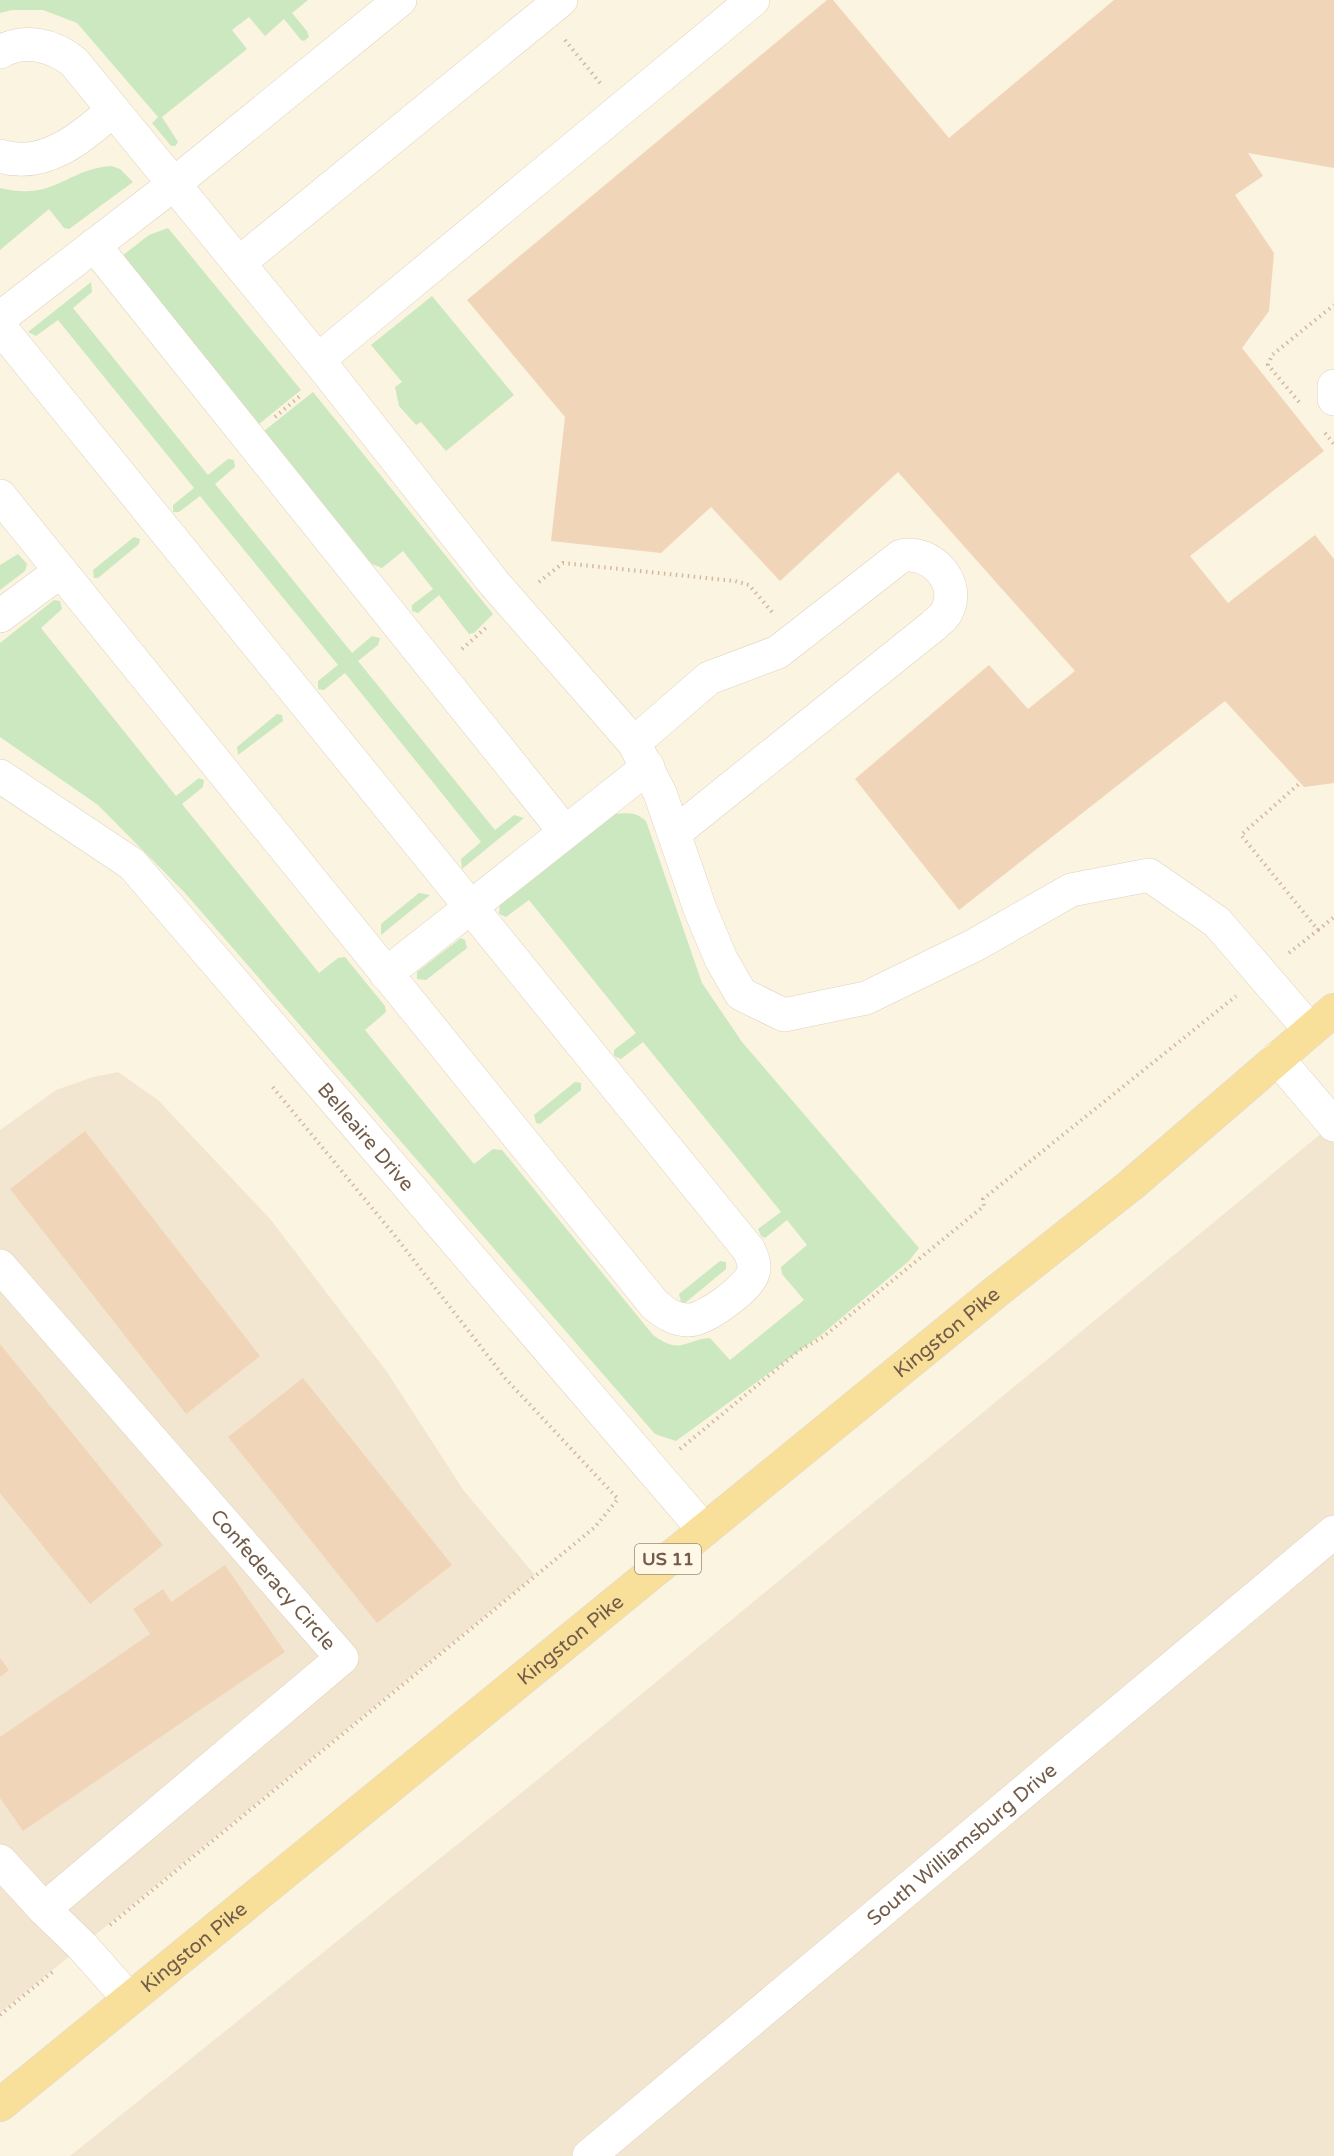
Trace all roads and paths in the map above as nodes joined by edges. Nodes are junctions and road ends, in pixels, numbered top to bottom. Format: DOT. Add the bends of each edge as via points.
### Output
graph roads {
  1 [pos="400,0"];
  2 [pos="753,0"];
  3 [pos="553,7"];
  4 [pos="0,52"];
  5 [pos="621,109"];
  6 [pos="114,110"];
  7 [pos="0,156"];
  8 [pos="174,184"];
  9 [pos="94,246"];
  10 [pos="239,263"];
  11 [pos="0,318"];
  12 [pos="0,327"];
  13 [pos="318,360"];
  14 [pos="1334,386"];
  15 [pos="1334,399"];
  16 [pos="294,401"];
  17 [pos="267,424"];
  18 [pos="0,496"];
  19 [pos="61,571"];
  20 [pos="513,604"];
  21 [pos="0,616"];
  22 [pos="777,617"];
  23 [pos="435,671"];
  24 [pos="641,755"];
  25 [pos="0,776"];
  26 [pos="1300,783"];
  27 [pos="565,832"];
  28 [pos="675,832"];
  29 [pos="470,907"];
  30 [pos="1334,917"];
  31 [pos="1318,930"];
  32 [pos="386,974"];
  33 [pos="1261,976"];
  34 [pos="1322,1020"];
  35 [pos="1277,1058"];
  36 [pos="269,1081"];
  37 [pos="1334,1125"];
  38 [pos="0,1266"];
  39 [pos="653,1470"];
  40 [pos="618,1500"];
  41 [pos="704,1530"];
  42 [pos="1334,1532"];
  43 [pos="0,1861"];
  44 [pos="44,1909"];
  45 [pos="83,1947"];
  46 [pos="129,1999"];
  47 [pos="0,2015"];
  48 [pos="0,2105"];
  49 [pos="589,2156"];
  1 -- 8 [label="street"];
  2 -- 5 [label="street"];
  3 -- 5 [label="path"];
  3 -- 10 [label="street"];
  4 -- 6 [label="street" via="25,44 60,51 75,62"];
  5 -- 13 [label="street"];
  6 -- 7 [label="street" via="87,133 48,154 30,159"];
  6 -- 8 [label="street"];
  8 -- 9 [label="street"];
  8 -- 10 [label="street"];
  9 -- 11 [label="street"];
  9 -- 23 [label="street"];
  10 -- 13 [label="street"];
  12 -- 29 [label="street"];
  13 -- 20 [label="street"];
  14 -- 15 [label="street"];
  16 -- 17 [label="path"];
  18 -- 19 [label="street"];
  19 -- 21 [label="street"];
  19 -- 32 [label="street"];
  20 -- 22 [label="path" via="563,564 735,581 749,585"];
  20 -- 23 [label="path"];
  20 -- 24 [label="street"];
  23 -- 27 [label="street"];
  24 -- 27 [label="street"];
  24 -- 28 [label="street"];
  24 -- 28 [label="street" via="709,678 778,652 901,556 914,553 925,557 946,578 950,601 946,614"];
  25 -- 39 [label="street, Belleaire Drive" via="132,864"];
  26 -- 31 [label="path" via="1241,835"];
  27 -- 29 [label="street"];
  28 -- 33 [label="street" via="700,909 741,994 784,1015 866,998 975,945 1071,890 1149,875 1217,922"];
  29 -- 32 [label="street"];
  29 -- 32 [label="street" via="749,1250 754,1263 747,1284 703,1318 690,1321 677,1319 655,1305"];
  30 -- 31 [label="path"];
  31 -- 33 [label="path"];
  33 -- 34 [label="street"];
  33 -- 39 [label="path" via="982,1199 984,1206 823,1337 800,1350"];
  34 -- 35 [label="main road, Kingston Pike / US 11"];
  35 -- 37 [label="street"];
  35 -- 41 [label="main road, Kingston Pike / US 11" via="1131,1185"];
  36 -- 40 [label="path" via="505,1378"];
  38 -- 44 [label="street, Confederacy Circle" via="342,1658"];
  39 -- 40 [label="path"];
  39 -- 41 [label="street, Belleaire Drive"];
  40 -- 45 [label="path" via="595,1527"];
  41 -- 46 [label="main road, Kingston Pike / US 11"];
  42 -- 49 [label="street, South Williamsburg Drive"];
  43 -- 44 [label="street"];
  44 -- 45 [label="street"];
  45 -- 46 [label="street"];
  45 -- 47 [label="path"];
  46 -- 48 [label="main road, Kingston Pike / US 11"];
}
